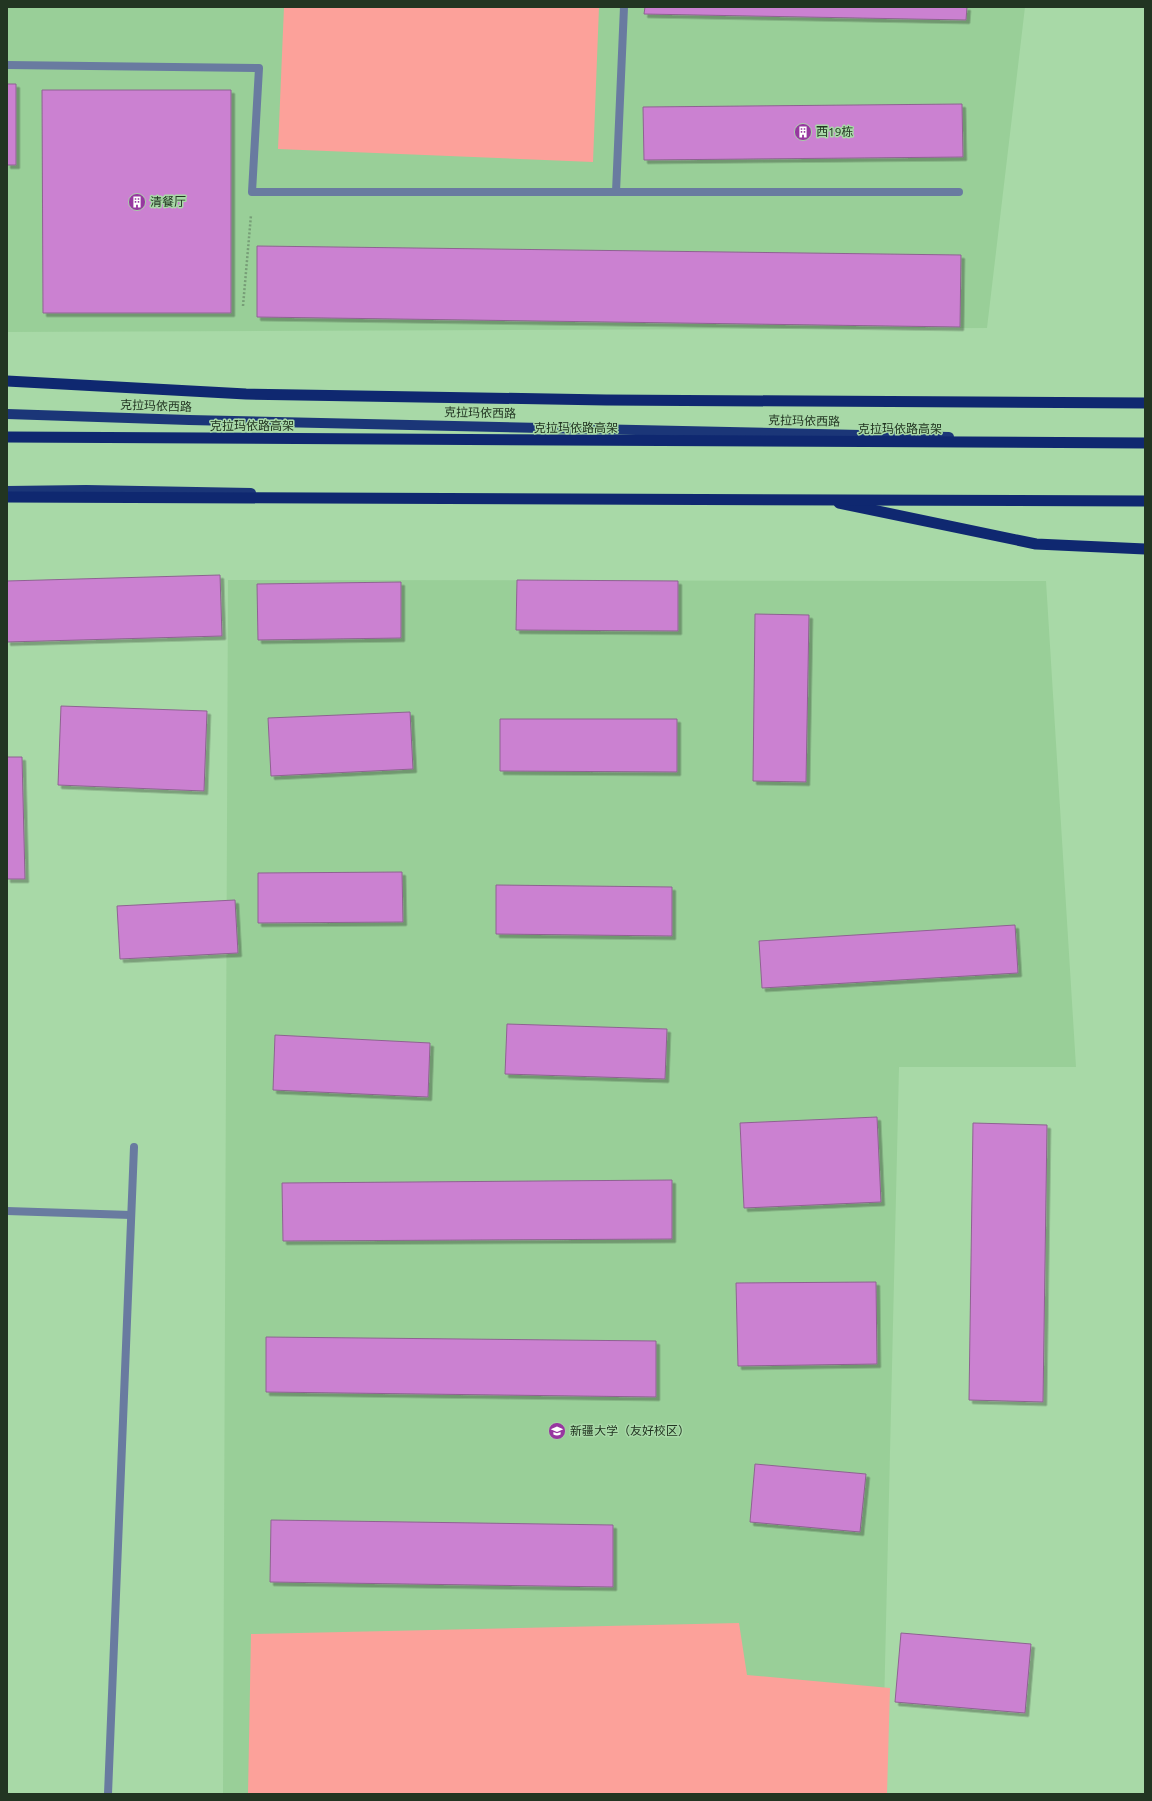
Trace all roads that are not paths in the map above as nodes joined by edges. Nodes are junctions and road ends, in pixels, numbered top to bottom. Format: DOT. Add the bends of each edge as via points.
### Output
graph roads {
  1 [pos="624,7"];
  2 [pos="7,64"];
  3 [pos="616,192"];
  4 [pos="959,192"];
  5 [pos="7,381"];
  6 [pos="1145,403"];
  7 [pos="7,414"];
  8 [pos="7,437"];
  9 [pos="1145,438"];
  10 [pos="1145,443"];
  11 [pos="7,491"];
  12 [pos="7,497"];
  13 [pos="1145,502"];
  14 [pos="840,504"];
  15 [pos="1145,549"];
  16 [pos="134,1147"];
  17 [pos="7,1211"];
  18 [pos="131,1215"];
  19 [pos="108,1794"];
  1 -- 3 [label="street"];
  2 -- 3 [label="street" via="260,68 252,192"];
  3 -- 4 [label="street"];
  5 -- 6 [label="highway" via="246,394 614,400"];
  7 -- 9 [label="main road, 克拉玛依西路" via="213,421 1011,438"];
  8 -- 10 [label="highway, 克拉玛依路高架"];
  11 -- 14 [label="main road" via="86,490"];
  12 -- 13 [label="highway, bridge"];
  13 -- 14 [label="main road"];
  14 -- 15 [label="highway" via="1036,544"];
  16 -- 18 [label="street"];
  17 -- 18 [label="street"];
  18 -- 19 [label="street"];
}
